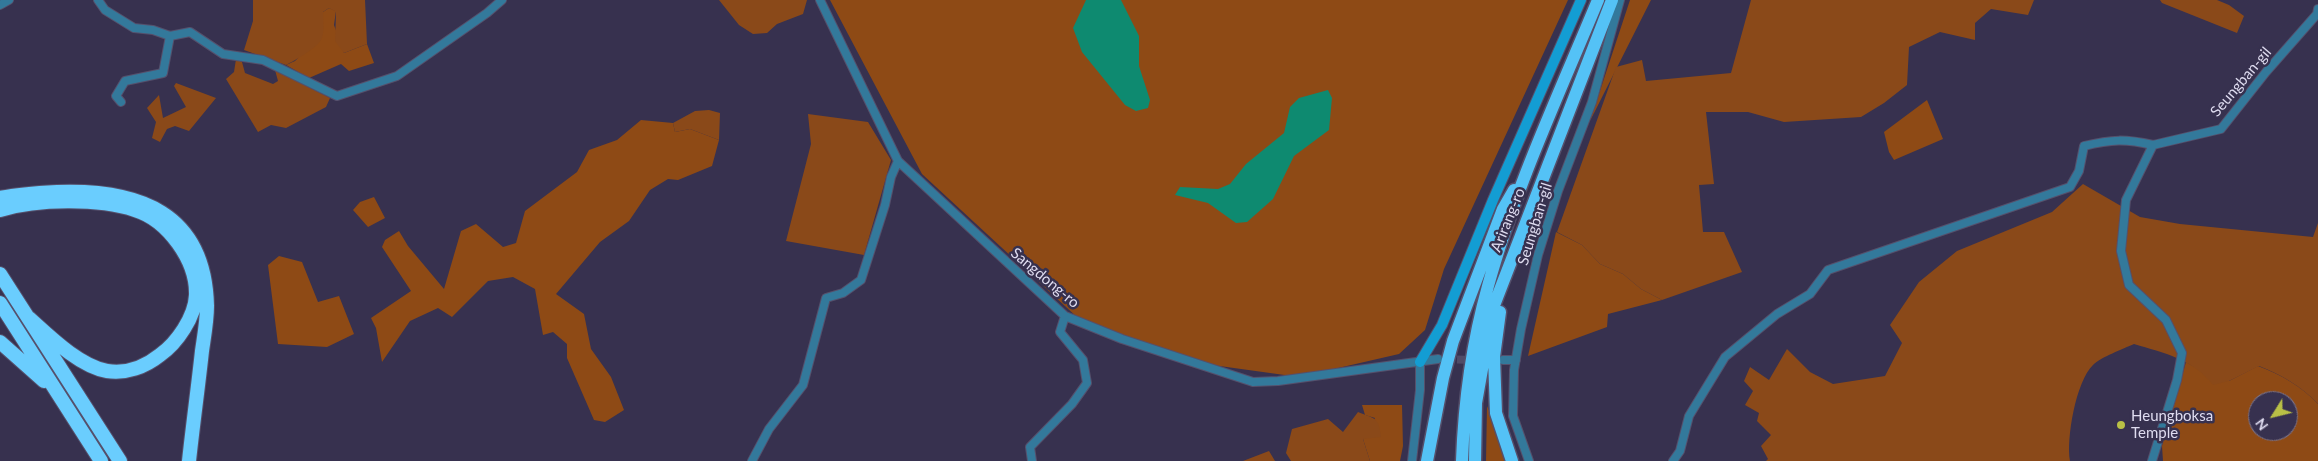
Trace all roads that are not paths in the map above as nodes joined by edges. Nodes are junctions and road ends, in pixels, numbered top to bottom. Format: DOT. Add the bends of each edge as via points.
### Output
graph roads {
  1 [pos="8,0"];
  2 [pos="98,0"];
  3 [pos="502,0"];
  4 [pos="820,0"];
  5 [pos="1581,0"];
  6 [pos="1598,0"];
  7 [pos="1612,0"];
  8 [pos="1620,0"];
  9 [pos="0,5"];
  10 [pos="2318,9"];
  11 [pos="170,36"];
  12 [pos="121,102"];
  13 [pos="2153,145"];
  14 [pos="898,161"];
  15 [pos="1527,174"];
  16 [pos="0,198"];
  17 [pos="0,210"];
  18 [pos="0,274"];
  19 [pos="1500,286"];
  20 [pos="0,303"];
  21 [pos="1065,316"];
  22 [pos="29,318"];
  23 [pos="0,342"];
  24 [pos="1438,359"];
  25 [pos="1503,360"];
  26 [pos="1516,360"];
  27 [pos="1420,362"];
  28 [pos="58,393"];
  29 [pos="101,461"];
  30 [pos="120,461"];
  31 [pos="189,461"];
  32 [pos="752,461"];
  33 [pos="1032,461"];
  34 [pos="1412,461"];
  35 [pos="1427,461"];
  36 [pos="1462,461"];
  37 [pos="1475,461"];
  38 [pos="1512,461"];
  39 [pos="1529,461"];
  40 [pos="1672,461"];
  41 [pos="2152,461"];
  1 -- 9 [label="street"];
  2 -- 11 [label="street" via="105,10 134,28"];
  3 -- 11 [label="street" via="397,76 337,96 264,60 223,54 190,32"];
  4 -- 14 [label="street, Sangdong-ro"];
  5 -- 27 [label="main road" via="1442,325"];
  6 -- 15 [label="highway, Arirang-ro"];
  7 -- 19 [label="highway, Arirang-ro"];
  8 -- 26 [label="street, Seungban-gil" via="1592,102 1538,255"];
  10 -- 13 [label="street, Seungban-gil" via="2221,129"];
  11 -- 12 [label="street" via="163,73 125,81 116,96"];
  13 -- 40 [label="street" via="2111,139 2084,146 2079,171 2070,186 1828,270 1810,294 1777,314 1725,357 1689,416 1680,451"];
  13 -- 41 [label="street" via="2126,200 2121,251 2129,285 2166,320 2182,353"];
  14 -- 21 [label="street, Sangdong-ro"];
  14 -- 32 [label="street" via="861,280 843,293 826,298 803,385 769,429"];
  15 -- 35 [label="highway" via="1503,209 1453,341"];
  15 -- 36 [label="highway, Arirang-ro" via="1488,286 1473,352"];
  16 -- 31 [label="highway" via="67,192 120,195 155,208 190,241 204,274 207,307"];
  17 -- 22 [label="highway" via="68,202 137,210 173,238 192,272 196,295 186,324 164,353 138,368 106,371 89,364 60,345"];
  18 -- 22 [label="highway"];
  19 -- 37 [label="highway, Arirang-ro" via="1476,404"];
  19 -- 38 [label="highway" via="1494,357 1496,413"];
  20 -- 28 [label="highway"];
  21 -- 27 [label="street, Sangdong-ro" via="1122,339 1253,382"];
  21 -- 33 [label="street" via="1060,332 1083,360 1087,383 1072,404 1030,447"];
  22 -- 30 [label="highway"];
  23 -- 28 [label="highway"];
  24 -- 27 [label="street, Sangdong-ro"];
  25 -- 26 [label="street"];
  26 -- 39 [label="street, Seungban-gil" via="1513,416"];
  27 -- 34 [label="street"];
  28 -- 29 [label="highway"];
}
